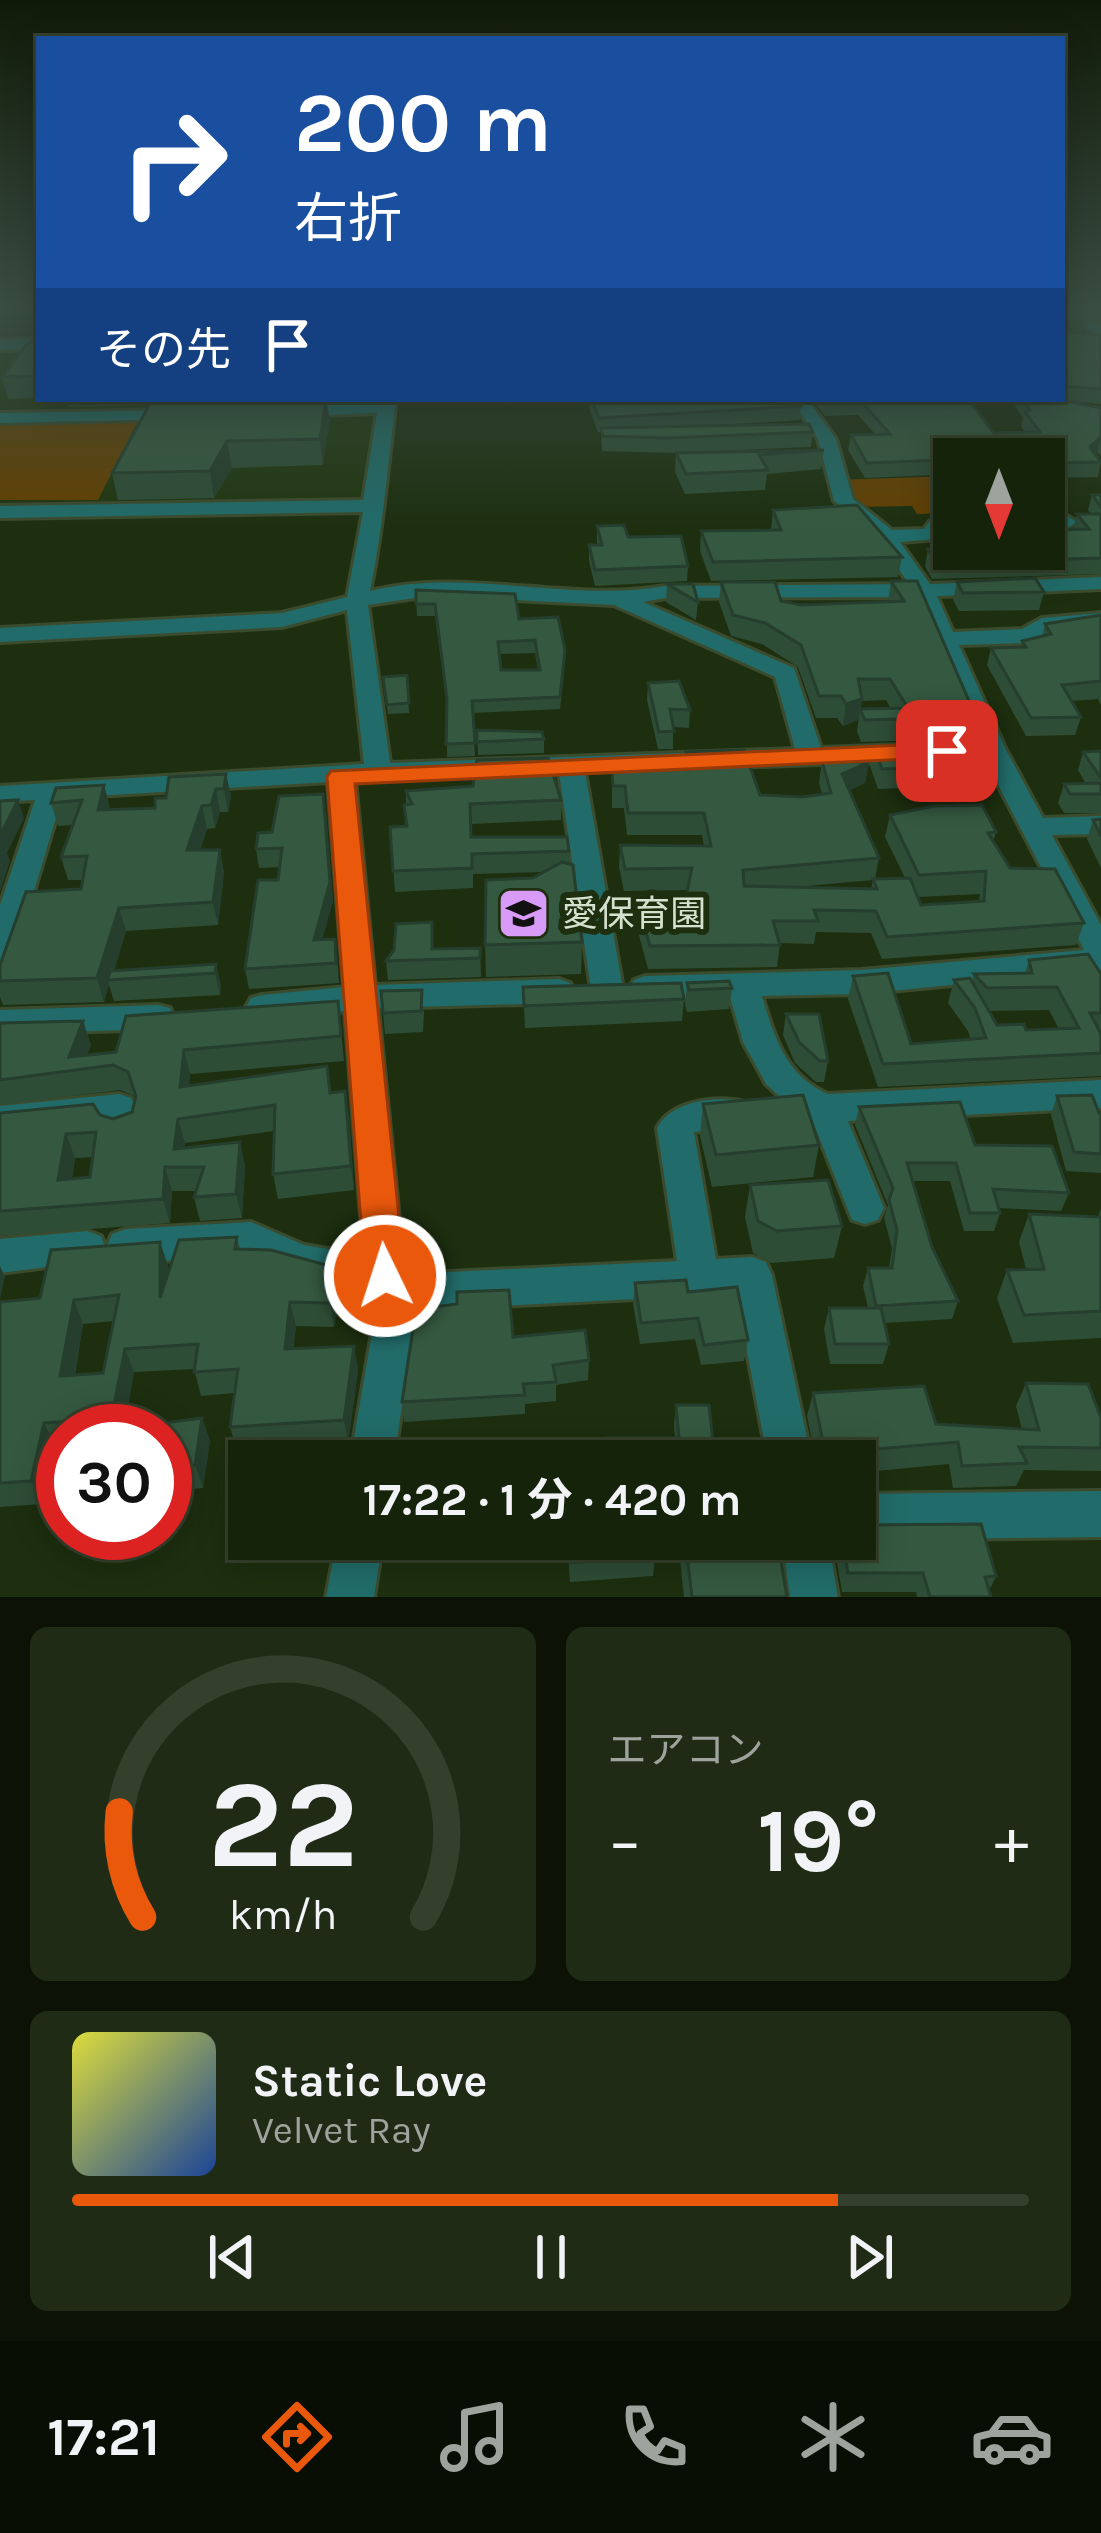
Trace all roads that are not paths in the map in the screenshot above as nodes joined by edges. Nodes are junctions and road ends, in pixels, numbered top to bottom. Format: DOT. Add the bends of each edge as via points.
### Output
graph roads {
  1 [pos="801,402"];
  2 [pos="388,404"];
  3 [pos="273,411"];
  4 [pos="205,413"];
  5 [pos="0,418"];
  6 [pos="821,429"];
  7 [pos="797,430"];
  8 [pos="832,456"];
  9 [pos="808,457"];
  10 [pos="372,506"];
  11 [pos="0,512"];
  12 [pos="933,531"];
  13 [pos="887,536"];
  14 [pos="1101,583"];
  15 [pos="922,587"];
  16 [pos="617,598"];
  17 [pos="357,602"];
  18 [pos="1101,620"];
  19 [pos="0,634"];
  20 [pos="946,639"];
  21 [pos="993,750"];
  22 [pos="810,756"];
  23 [pos="571,764"];
  24 [pos="378,771"];
  25 [pos="340,777"];
  26 [pos="51,792"];
  27 [pos="0,794"];
  28 [pos="1101,825"];
  29 [pos="1034,827"];
  30 [pos="0,950"];
  31 [pos="1101,956"];
  32 [pos="743,985"];
  33 [pos="607,989"];
  34 [pos="363,997"];
  35 [pos="235,1010"];
  36 [pos="192,1014"];
  37 [pos="0,1022"];
  38 [pos="1101,1094"];
  39 [pos="813,1104"];
  40 [pos="0,1120"];
  41 [pos="122,1125"];
  42 [pos="865,1208"];
  43 [pos="0,1256"];
  44 [pos="700,1279"];
  45 [pos="392,1284"];
  46 [pos="374,1440"];
  47 [pos="786,1440"];
  48 [pos="1101,1514"];
  49 [pos="876,1517"];
  50 [pos="356,1560"];
  51 [pos="808,1560"];
  52 [pos="350,1597"];
  53 [pos="814,1597"];
  1 -- 6 [label="street"];
  2 -- 3 [label="street"];
  2 -- 10 [label="street"];
  4 -- 5 [label="street"];
  6 -- 7 [label="street"];
  6 -- 8 [label="street"];
  8 -- 9 [label="street"];
  8 -- 13 [label="street" via="844,500"];
  10 -- 11 [label="street"];
  10 -- 17 [label="street"];
  12 -- 13 [label="street"];
  13 -- 15 [label="street"];
  14 -- 15 [label="street"];
  15 -- 16 [label="street"];
  15 -- 20 [label="street"];
  16 -- 17 [label="street" via="428,590"];
  16 -- 22 [label="street" via="786,673"];
  17 -- 19 [label="street" via="281,620"];
  17 -- 24 [label="street"];
  18 -- 20 [label="street" via="1042,625 1028,636"];
  20 -- 21 [label="street"];
  21 -- 22 [label="street"];
  21 -- 29 [label="street"];
  22 -- 23 [label="street"];
  23 -- 24 [label="street"];
  23 -- 33 [label="street"];
  24 -- 25 [label="street"];
  25 -- 26 [label="street"];
  25 -- 34 [label="street"];
  26 -- 27 [label="street"];
  26 -- 30 [label="street"];
  28 -- 29 [label="street"];
  29 -- 31 [label="street"];
  31 -- 32 [label="street" via="861,982"];
  32 -- 33 [label="street"];
  32 -- 39 [label="street" via="761,1051"];
  33 -- 34 [label="street"];
  34 -- 35 [label="street"];
  34 -- 45 [label="street"];
  36 -- 37 [label="street"];
  38 -- 39 [label="street"];
  39 -- 42 [label="street"];
  39 -- 44 [label="street" via="684,1119 675,1128"];
  40 -- 41 [label="street" via="119,1108"];
  43 -- 45 [label="street" via="250,1239 299,1262"];
  44 -- 45 [label="street"];
  44 -- 47 [label="street" via="752,1275"];
  45 -- 46 [label="street"];
  48 -- 49 [label="street"];
  50 -- 52 [label="street"];
  51 -- 53 [label="street"];
}
